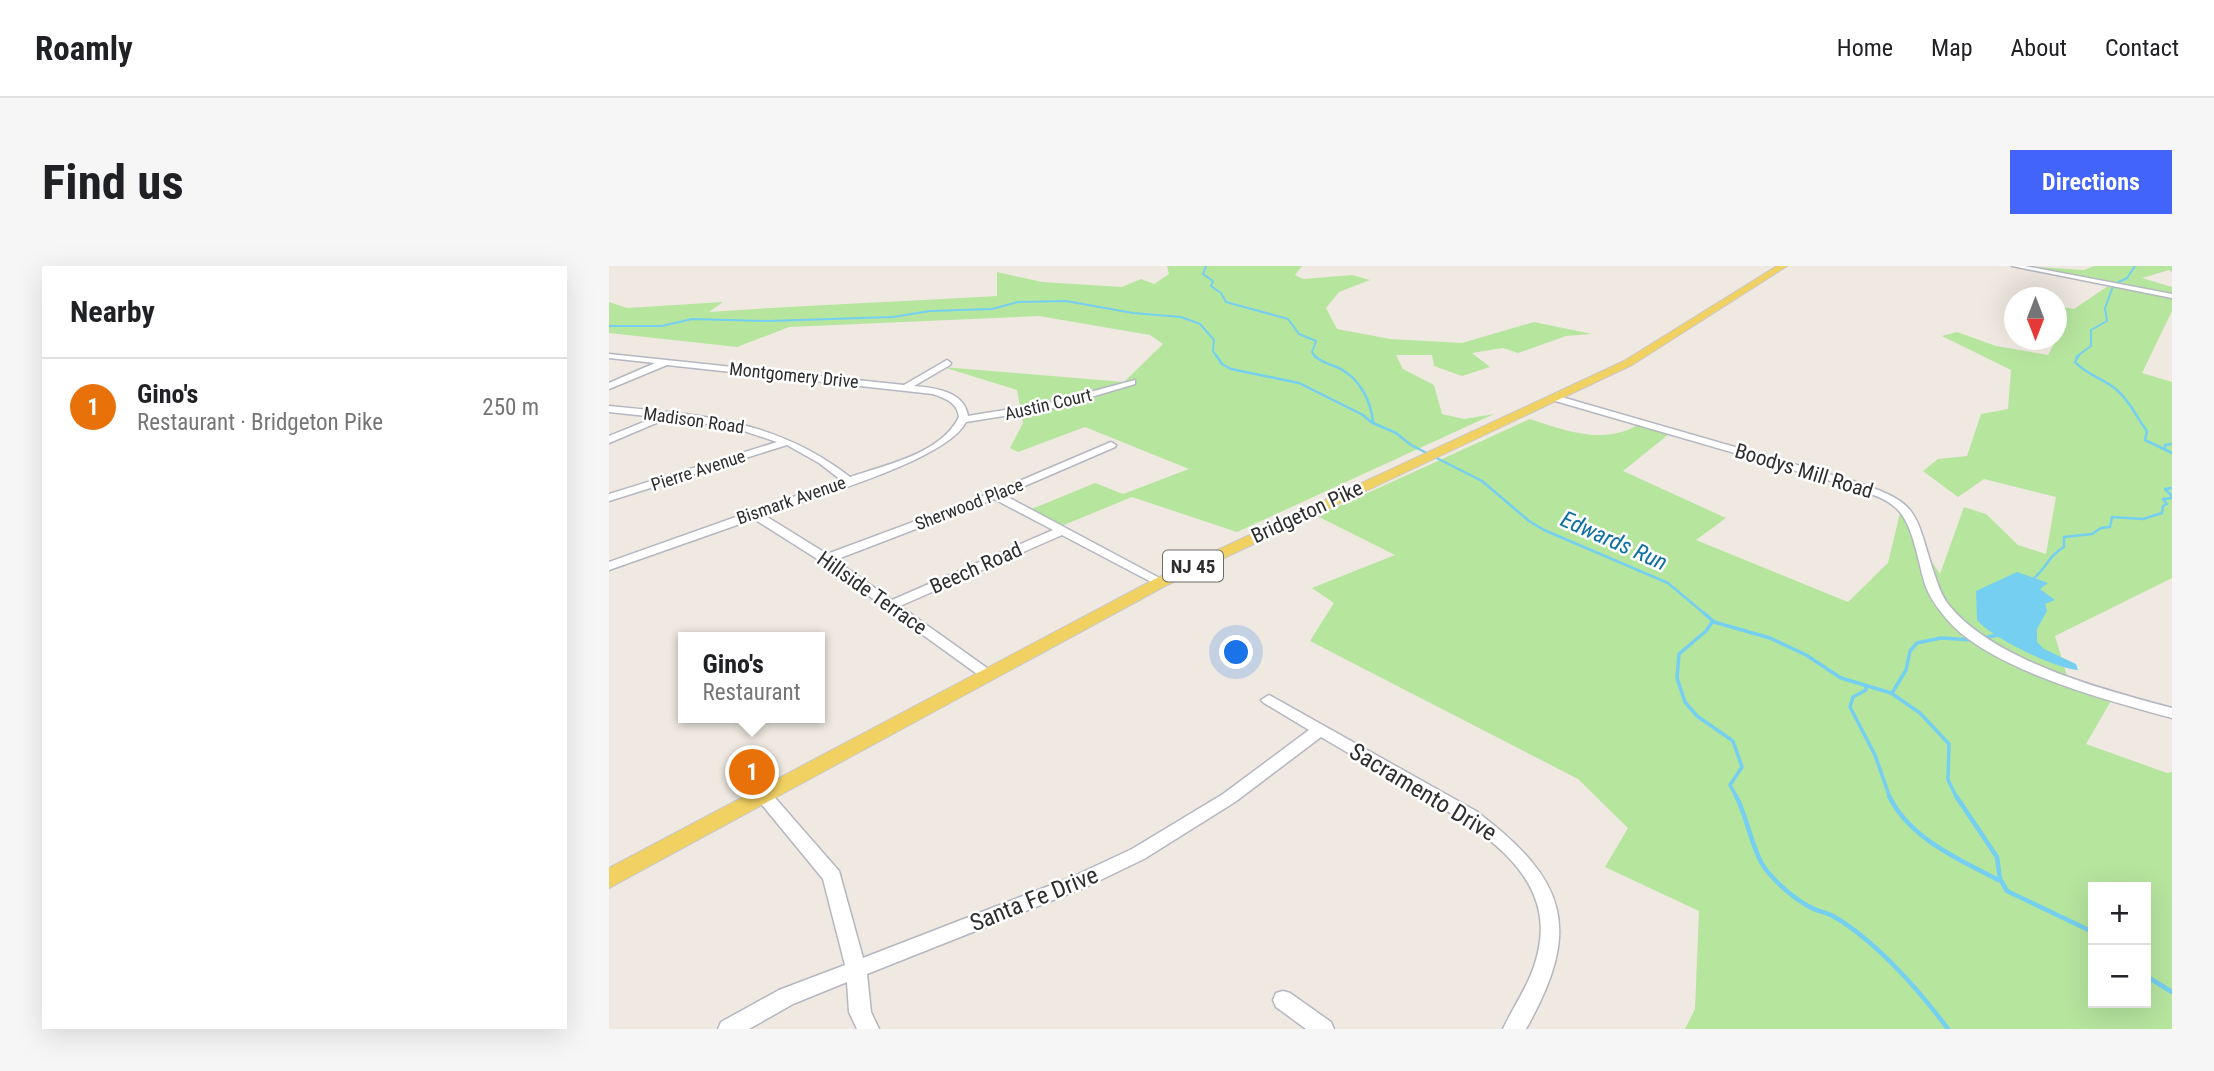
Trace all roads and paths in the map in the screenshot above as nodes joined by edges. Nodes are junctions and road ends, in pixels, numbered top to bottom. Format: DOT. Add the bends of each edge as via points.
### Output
graph roads {
  1 [pos="1783,266"];
  2 [pos="2015,266"];
  3 [pos="2172,296"];
  4 [pos="609,356"];
  5 [pos="666,362"];
  6 [pos="947,363"];
  7 [pos="1132,382"];
  8 [pos="609,386"];
  9 [pos="908,386"];
  10 [pos="1555,398"];
  11 [pos="609,409"];
  12 [pos="666,415"];
  13 [pos="962,420"];
  14 [pos="609,440"];
  15 [pos="787,442"];
  16 [pos="1111,445"];
  17 [pos="848,481"];
  18 [pos="995,495"];
  19 [pos="609,498"];
  20 [pos="753,513"];
  21 [pos="1061,531"];
  22 [pos="826,559"];
  23 [pos="609,566"];
  24 [pos="1161,582"];
  25 [pos="890,606"];
  26 [pos="989,676"];
  27 [pos="1269,699"];
  28 [pos="2172,713"];
  29 [pos="1319,730"];
  30 [pos="764,796"];
  31 [pos="609,879"];
  32 [pos="856,969"];
  33 [pos="1283,1000"];
  34 [pos="729,1029"];
  35 [pos="868,1029"];
  36 [pos="1323,1029"];
  37 [pos="1514,1029"];
  1 -- 10 [label="main road, Bridgeton Pike / NJ 45" via="1627,363"];
  2 -- 3 [label="street"];
  4 -- 5 [label="street, Montgomery Drive"];
  5 -- 8 [label="street"];
  5 -- 9 [label="street, Montgomery Drive"];
  6 -- 9 [label="street"];
  7 -- 13 [label="street, Austin Court" via="1041,408"];
  9 -- 13 [label="street, Montgomery Drive" via="955,400"];
  10 -- 24 [label="main road, Bridgeton Pike / NJ 45"];
  10 -- 28 [label="street, Boodys Mill Road" via="1887,496 1912,519 1940,601 1971,632 2071,683"];
  11 -- 12 [label="street, Madison Road"];
  12 -- 14 [label="street"];
  12 -- 15 [label="street, Madison Road" via="750,427"];
  13 -- 17 [label="street, Bismark Avenue" via="956,432 926,452"];
  15 -- 17 [label="street, Madison Road" via="833,467"];
  15 -- 19 [label="street, Pierre Avenue"];
  16 -- 18 [label="street, Sherwood Place"];
  17 -- 20 [label="street, Bismark Avenue"];
  18 -- 21 [label="street"];
  18 -- 22 [label="street, Sherwood Place"];
  20 -- 22 [label="street, Hillside Terrace"];
  20 -- 23 [label="street, Bismark Avenue"];
  21 -- 24 [label="street"];
  21 -- 25 [label="street, Beech Road"];
  22 -- 25 [label="street, Hillside Terrace"];
  24 -- 26 [label="main road, Bridgeton Pike / NJ 45"];
  25 -- 26 [label="street, Hillside Terrace"];
  26 -- 30 [label="main road, Bridgeton Pike / NJ 45"];
  27 -- 29 [label="street, Sacramento Drive"];
  29 -- 32 [label="street, Santa Fe Drive" via="1229,798 1138,855"];
  29 -- 37 [label="street, Sacramento Drive" via="1471,816 1511,846 1532,872 1547,910 1548,957"];
  30 -- 31 [label="main road, Bridgeton Pike / NJ 45"];
  30 -- 32 [label="street" via="832,876"];
  32 -- 34 [label="street, Santa Fe Drive" via="786,997"];
  32 -- 35 [label="street" via="859,1012"];
  33 -- 36 [label="street"];
}
